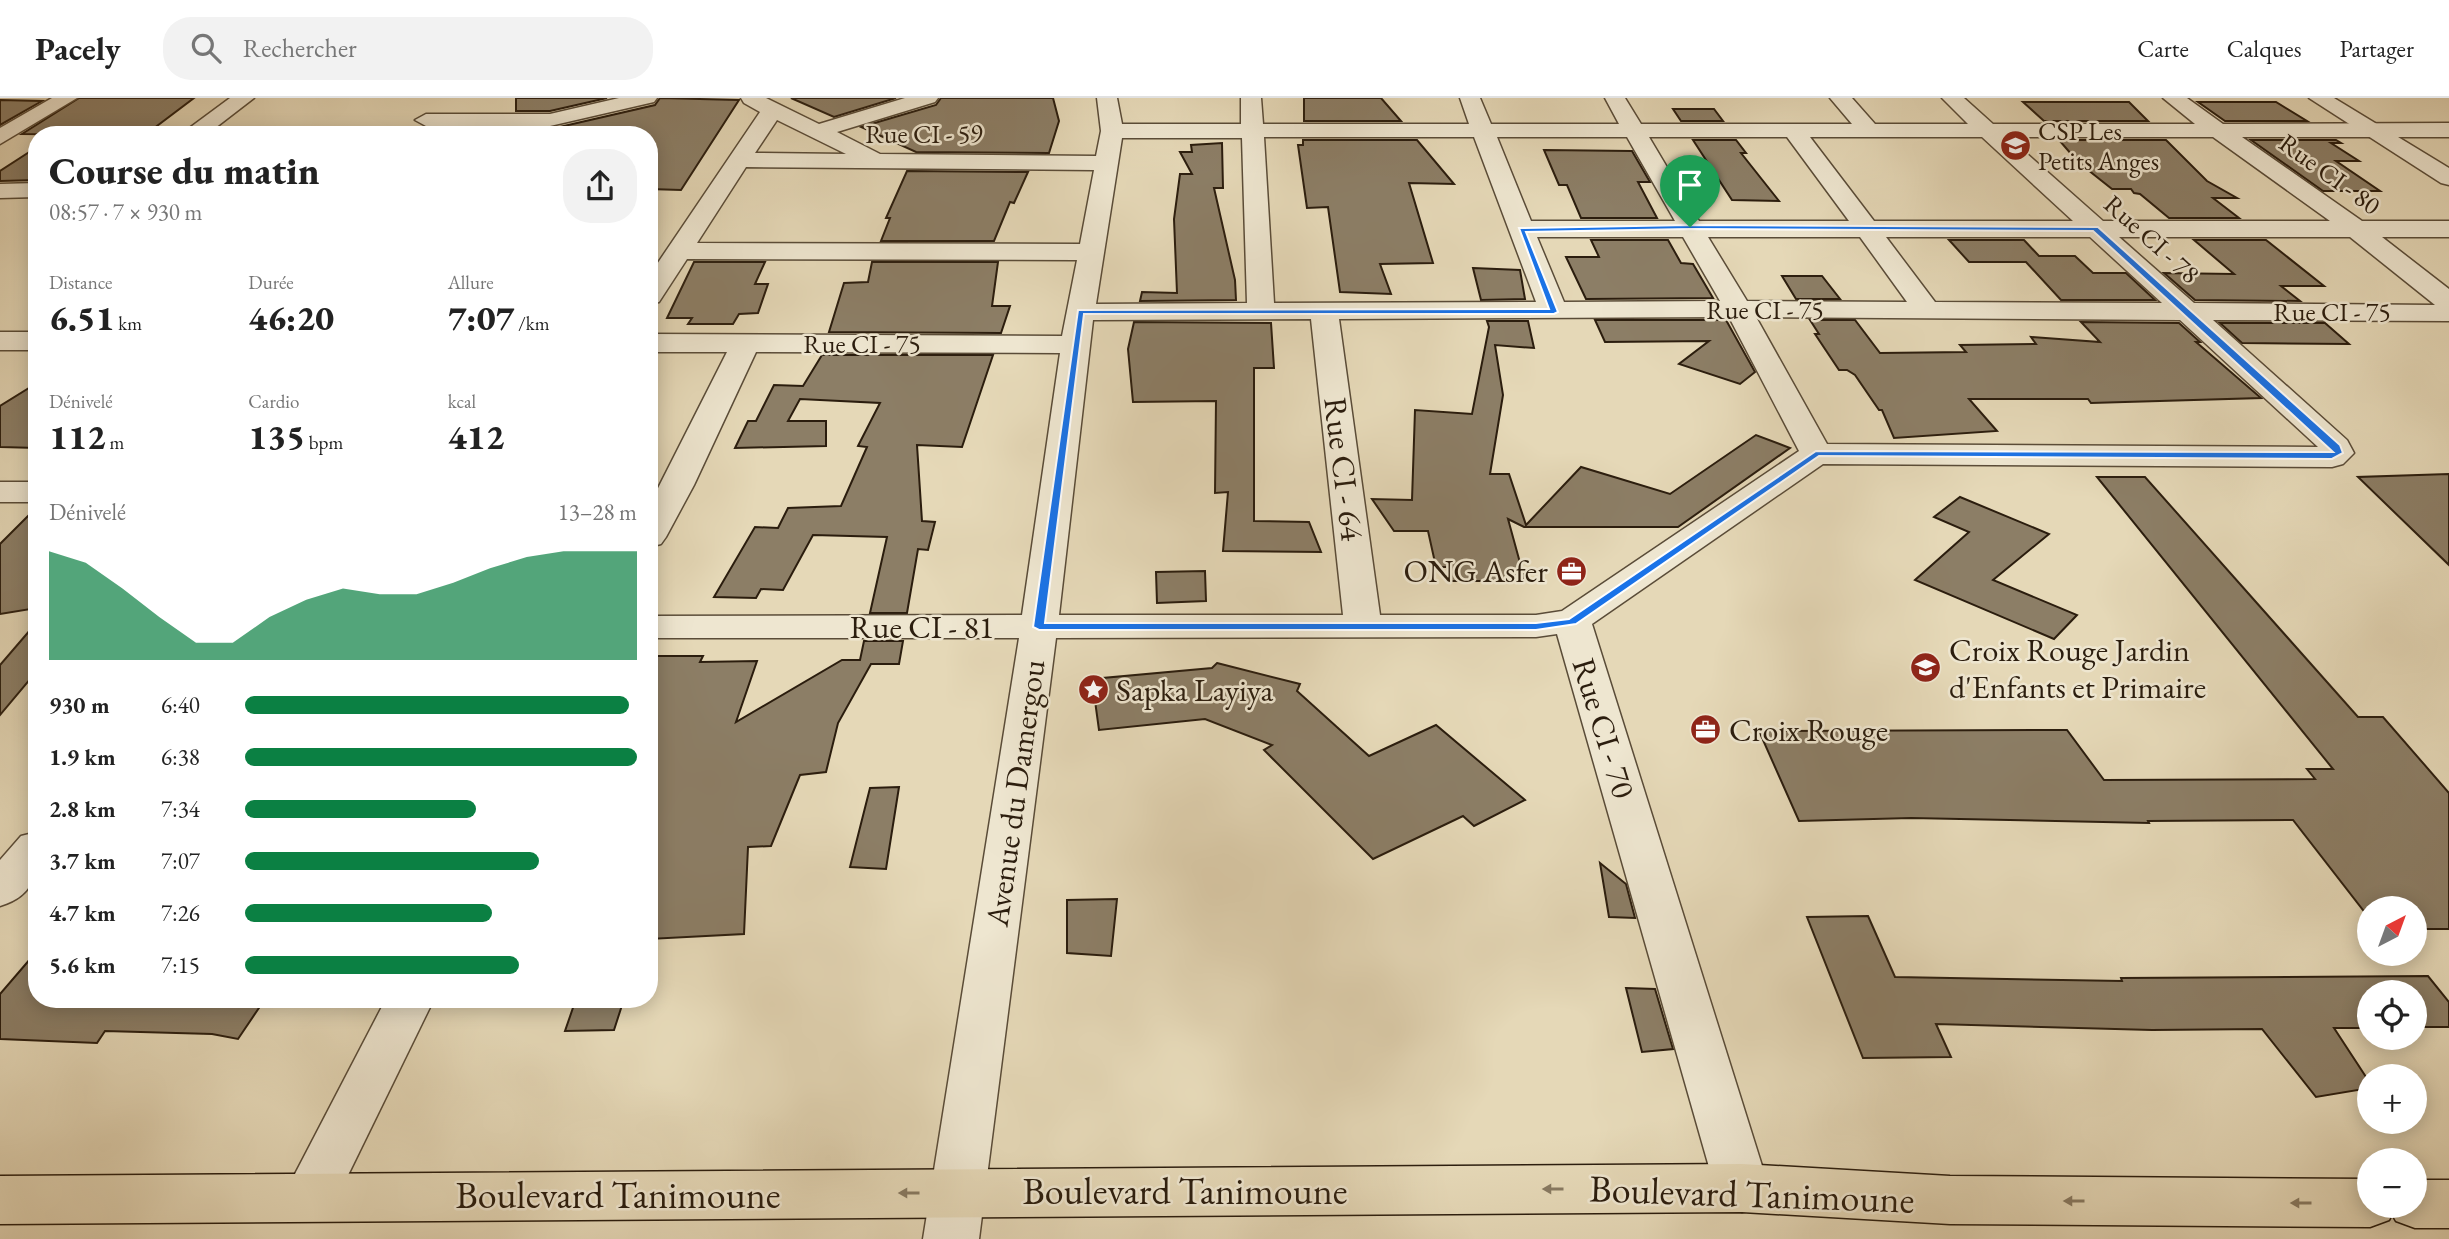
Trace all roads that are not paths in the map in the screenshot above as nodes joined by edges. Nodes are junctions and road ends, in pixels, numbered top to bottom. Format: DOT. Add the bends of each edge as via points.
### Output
graph roads {
  1 [pos="67,98"];
  2 [pos="244,98"];
  3 [pos="450,98"];
  4 [pos="647,98"];
  5 [pos="749,98"];
  6 [pos="928,98"];
  7 [pos="1251,98"];
  8 [pos="1470,98"];
  9 [pos="1615,98"];
  10 [pos="1840,98"];
  11 [pos="1952,98"];
  12 [pos="2173,98"];
  13 [pos="2319,98"];
  14 [pos="773,109"];
  15 [pos="204,126"];
  16 [pos="419,126"];
  17 [pos="548,126"];
  18 [pos="1634,129"];
  19 [pos="2372,130"];
  20 [pos="2449,130"];
  21 [pos="817,131"];
  22 [pos="1109,131"];
  23 [pos="1253,131"];
  24 [pos="1482,131"];
  25 [pos="1793,131"];
  26 [pos="1870,131"];
  27 [pos="1985,131"];
  28 [pos="2220,131"];
  29 [pos="0,137"];
  30 [pos="739,160"];
  31 [pos="880,162"];
  32 [pos="2449,178"];
  33 [pos="0,191"];
  34 [pos="28,191"];
  35 [pos="1690,227"];
  36 [pos="2355,228"];
  37 [pos="1521,229"];
  38 [pos="1868,229"];
  39 [pos="2095,229"];
  40 [pos="2449,229"];
  41 [pos="679,251"];
  42 [pos="1091,252"];
  43 [pos="658,282"];
  44 [pos="2449,302"];
  45 [pos="1738,309"];
  46 [pos="1261,312"];
  47 [pos="1324,312"];
  48 [pos="1554,312"];
  49 [pos="1929,312"];
  50 [pos="2188,312"];
  51 [pos="2449,313"];
  52 [pos="1078,328"];
  53 [pos="0,341"];
  54 [pos="28,341"];
  55 [pos="658,343"];
  56 [pos="746,344"];
  57 [pos="1816,454"];
  58 [pos="664,486"];
  59 [pos="0,492"];
  60 [pos="28,492"];
  61 [pos="658,506"];
  62 [pos="1572,621"];
  63 [pos="1363,626"];
  64 [pos="658,627"];
  65 [pos="1039,627"];
  66 [pos="28,857"];
  67 [pos="0,890"];
  68 [pos="405,1008"];
  69 [pos="1742,1188"];
  70 [pos="310,1197"];
  71 [pos="0,1200"];
  72 [pos="2357,1203"];
  73 [pos="2427,1204"];
  74 [pos="2449,1204"];
  75 [pos="954,1216"];
  1 -- 29 [label="street"];
  2 -- 15 [label="street"];
  3 -- 16 [label="street"];
  4 -- 17 [label="street"];
  5 -- 14 [label="street"];
  6 -- 21 [label="street"];
  7 -- 23 [label="street"];
  8 -- 24 [label="street"];
  9 -- 18 [label="street"];
  10 -- 26 [label="street"];
  11 -- 27 [label="street, Rue CI - 78"];
  12 -- 28 [label="street, Rue CI - 80"];
  13 -- 19 [label="street"];
  14 -- 21 [label="street"];
  14 -- 30 [label="street"];
  18 -- 24 [label="street, Rue CI - 59"];
  18 -- 25 [label="street, Rue CI - 59"];
  18 -- 35 [label="street"];
  19 -- 20 [label="street, Rue CI - 59"];
  19 -- 28 [label="street, Rue CI - 59"];
  19 -- 32 [label="street"];
  21 -- 31 [label="street"];
  22 -- 23 [label="street, Rue CI - 59"];
  22 -- 31 [label="street, Rue CI - 59"];
  22 -- 42 [label="street, Avenue du Damergou"];
  23 -- 24 [label="street, Rue CI - 59"];
  23 -- 46 [label="street"];
  24 -- 37 [label="street"];
  25 -- 26 [label="street, Rue CI - 59"];
  25 -- 38 [label="street"];
  26 -- 27 [label="street, Rue CI - 59"];
  27 -- 28 [label="street, Rue CI - 59"];
  27 -- 39 [label="street, Rue CI - 78"];
  28 -- 36 [label="street, Rue CI - 80"];
  30 -- 31 [label="street, Rue CI - 59"];
  30 -- 41 [label="street"];
  33 -- 34 [label="street"];
  35 -- 37 [label="street"];
  35 -- 38 [label="street"];
  35 -- 45 [label="street"];
  36 -- 39 [label="street"];
  36 -- 40 [label="street"];
  36 -- 44 [label="street, Rue CI - 80"];
  37 -- 48 [label="street"];
  38 -- 39 [label="street"];
  38 -- 49 [label="street"];
  39 -- 50 [label="street, Rue CI - 78"];
  41 -- 42 [label="street"];
  41 -- 43 [label="street"];
  42 -- 52 [label="street, Avenue du Damergou"];
  45 -- 48 [label="street, Rue CI - 75"];
  45 -- 49 [label="street, Rue CI - 75"];
  45 -- 57 [label="street"];
  46 -- 47 [label="street, Rue CI - 75"];
  46 -- 52 [label="street, Rue CI - 75"];
  47 -- 48 [label="street, Rue CI - 75"];
  47 -- 63 [label="street, Rue CI - 64"];
  49 -- 50 [label="street, Rue CI - 75"];
  50 -- 51 [label="street, Rue CI - 75"];
  50 -- 57 [label="street, Rue CI - 78" via="2338,453 2332,457"];
  52 -- 56 [label="street, Rue CI - 75"];
  52 -- 65 [label="street, Avenue du Damergou"];
  53 -- 54 [label="street"];
  55 -- 56 [label="street, Rue CI - 75"];
  56 -- 58 [label="street"];
  57 -- 62 [label="street, Rue CI - 70"];
  58 -- 61 [label="street"];
  59 -- 60 [label="street"];
  62 -- 63 [label="street, Rue CI - 81" via="1536,626"];
  62 -- 69 [label="street, Rue CI - 70"];
  63 -- 65 [label="street, Rue CI - 81"];
  64 -- 65 [label="street, Rue CI - 81"];
  65 -- 75 [label="street, Avenue du Damergou"];
  66 -- 67 [label="street"];
  68 -- 70 [label="street"];
  72 -- 69 [label="main road, Boulevard Tanimoune, one-way" via="1950,1200"];
  69 -- 75 [label="main road, Boulevard Tanimoune, one-way"];
  70 -- 71 [label="main road, Boulevard Tanimoune"];
  75 -- 70 [label="main road, Boulevard Tanimoune, one-way"];
  73 -- 74 [label="main road"];
}
